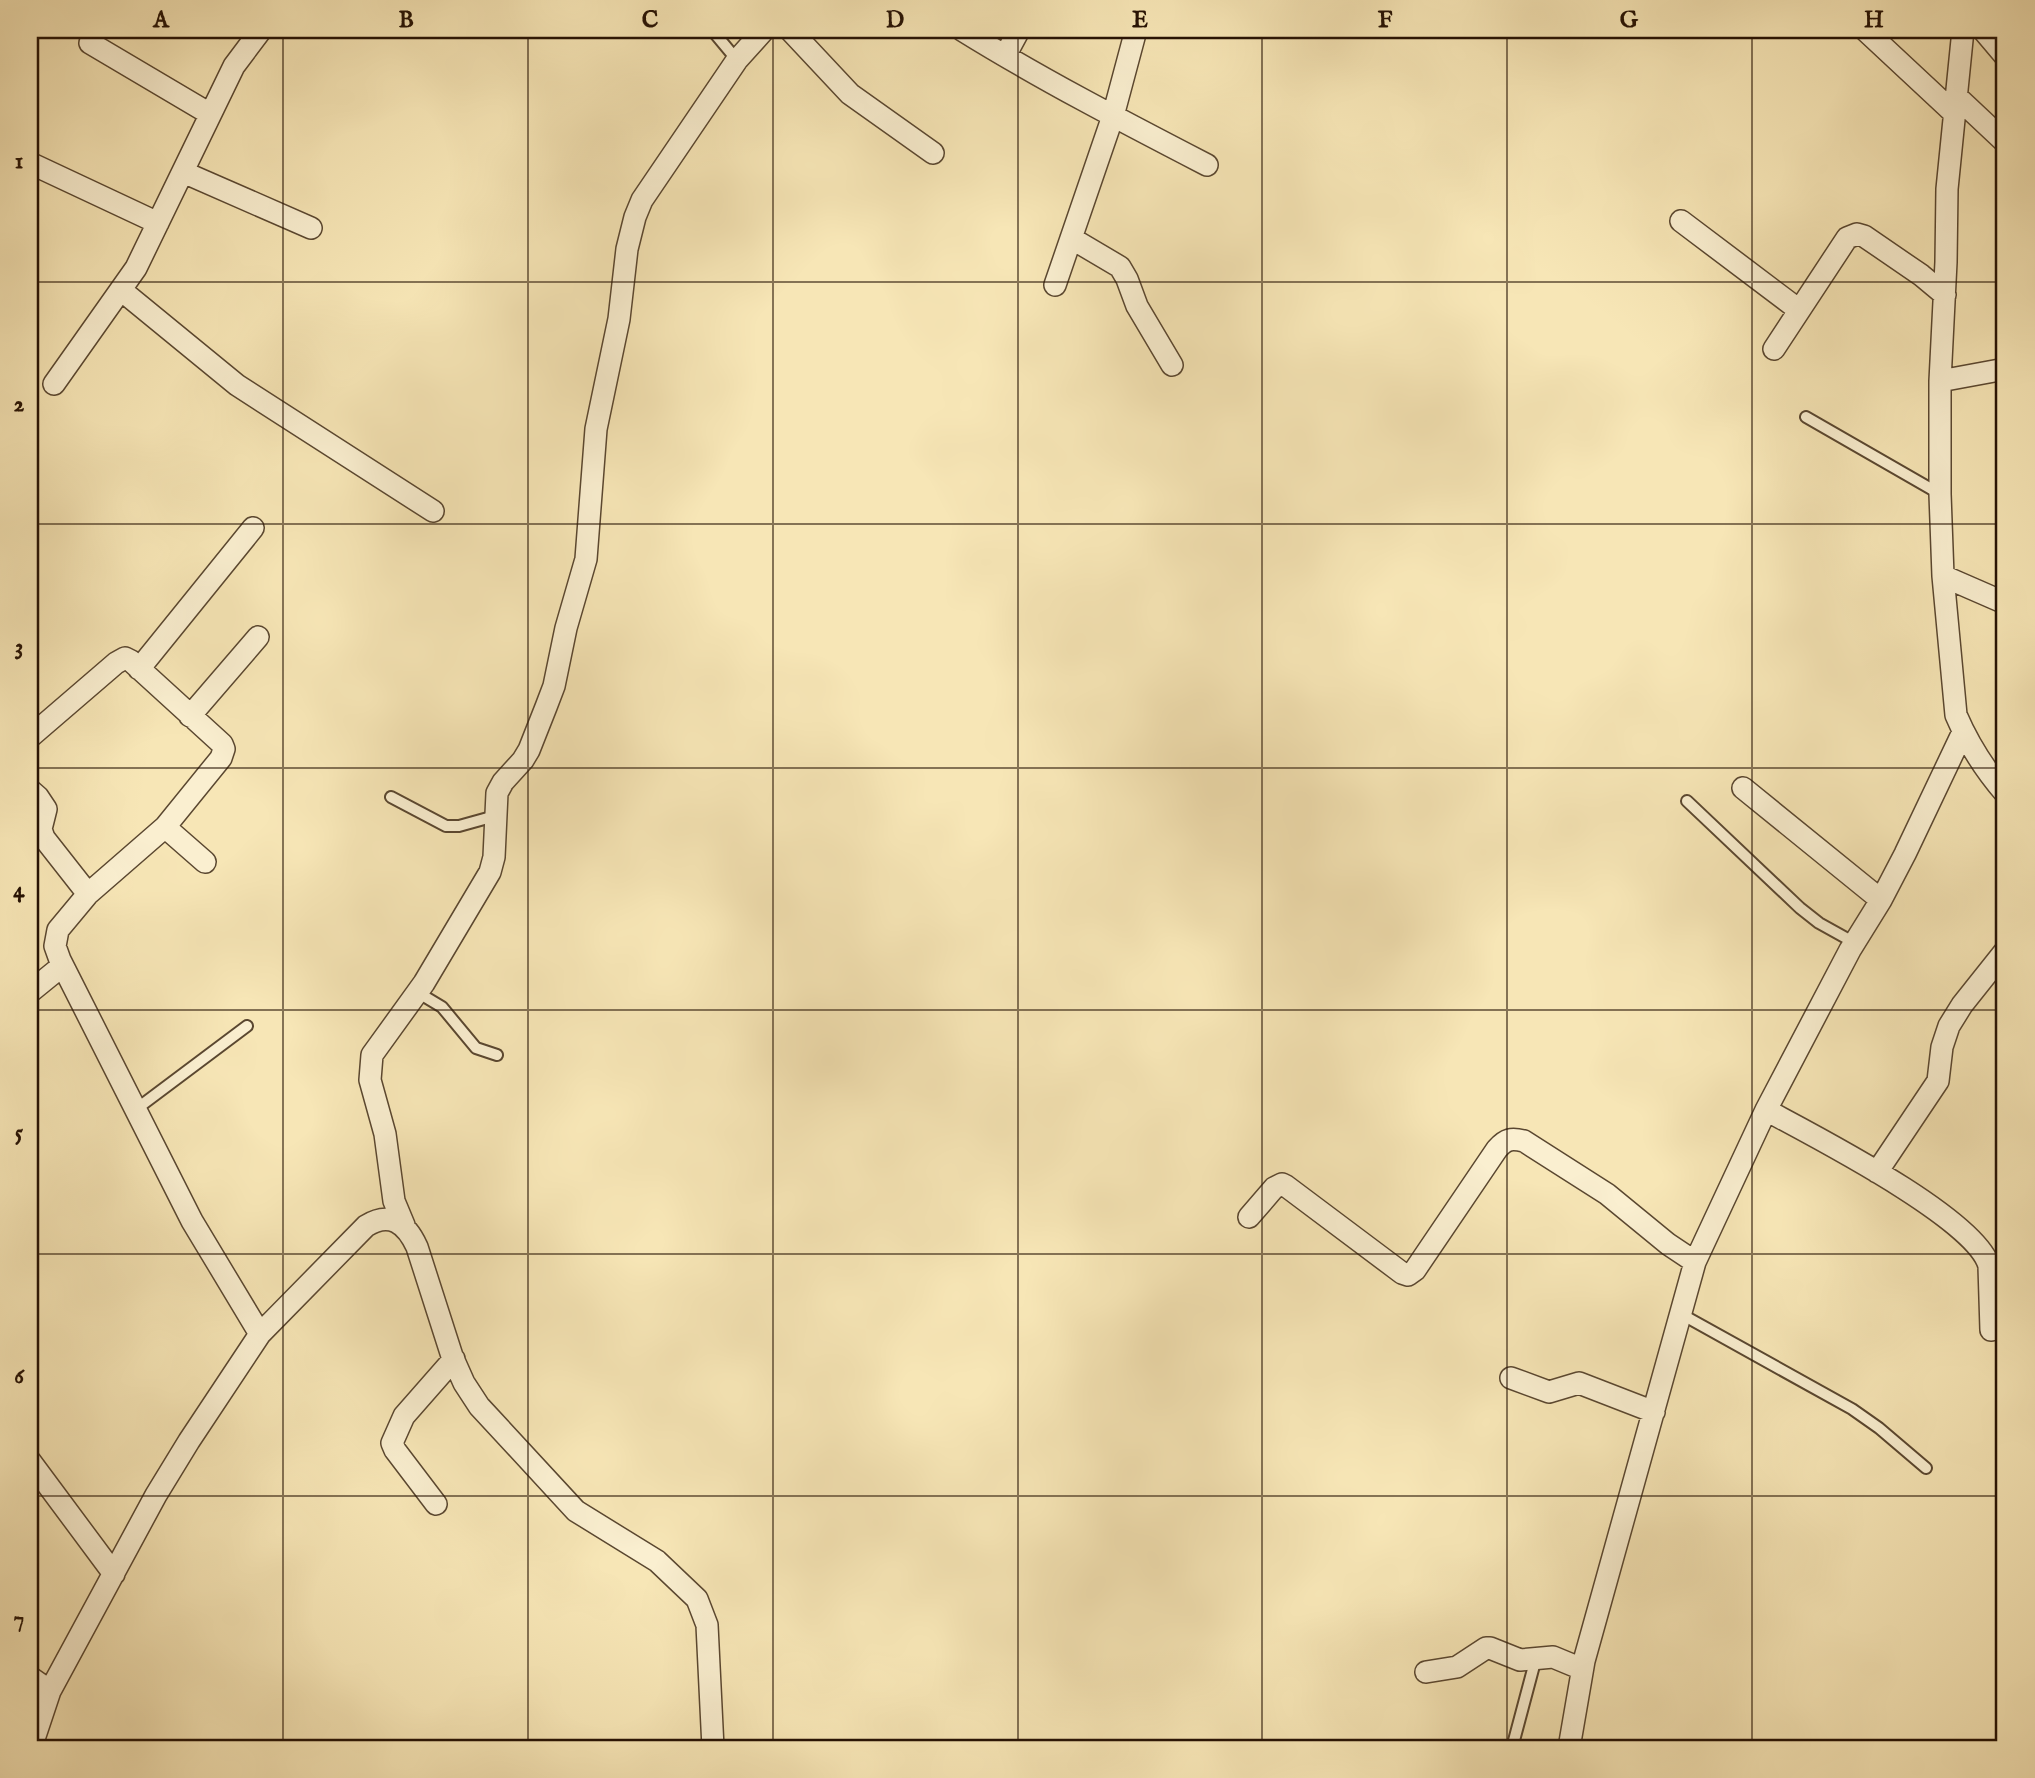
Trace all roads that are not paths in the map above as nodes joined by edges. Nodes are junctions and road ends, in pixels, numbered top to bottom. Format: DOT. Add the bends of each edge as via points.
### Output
graph roads {
  1 [pos="261,30"];
  2 [pos="712,30"];
  3 [pos="764,30"];
  4 [pos="790,30"];
  5 [pos="962,30"];
  6 [pos="1019,30"];
  7 [pos="1136,30"];
  8 [pos="1866,30"];
  9 [pos="1963,30"];
  10 [pos="1983,30"];
  11 [pos="90,43"];
  12 [pos="1005,56"];
  13 [pos="2005,56"];
  14 [pos="737,60"];
  15 [pos="1955,105"];
  16 [pos="210,114"];
  17 [pos="1113,116"];
  18 [pos="2005,142"];
  19 [pos="933,153"];
  20 [pos="30,163"];
  21 [pos="1207,165"];
  22 [pos="183,172"];
  23 [pos="1681,221"];
  24 [pos="158,223"];
  25 [pos="312,228"];
  26 [pos="1071,239"];
  27 [pos="1055,285"];
  28 [pos="121,290"];
  29 [pos="1945,295"];
  30 [pos="1799,310"];
  31 [pos="1774,349"];
  32 [pos="1171,365"];
  33 [pos="2005,369"];
  34 [pos="1940,382"];
  35 [pos="54,384"];
  36 [pos="1806,418"];
  37 [pos="1940,494"];
  38 [pos="433,511"];
  39 [pos="253,527"];
  40 [pos="1943,576"];
  41 [pos="2005,603"];
  42 [pos="258,637"];
  43 [pos="139,669"];
  44 [pos="190,716"];
  45 [pos="1963,732"];
  46 [pos="30,737"];
  47 [pos="1743,788"];
  48 [pos="30,790"];
  49 [pos="2005,793"];
  50 [pos="391,797"];
  51 [pos="1687,801"];
  52 [pos="495,816"];
  53 [pos="165,827"];
  54 [pos="205,862"];
  55 [pos="88,894"];
  56 [pos="1881,900"];
  57 [pos="1855,943"];
  58 [pos="2005,951"];
  59 [pos="62,965"];
  60 [pos="30,992"];
  61 [pos="417,992"];
  62 [pos="247,1026"];
  63 [pos="497,1055"];
  64 [pos="135,1110"];
  65 [pos="1766,1110"];
  66 [pos="1877,1172"];
  67 [pos="1250,1217"];
  68 [pos="404,1226"];
  69 [pos="1695,1262"];
  70 [pos="1681,1314"];
  71 [pos="1992,1330"];
  72 [pos="260,1334"];
  73 [pos="454,1359"];
  74 [pos="1511,1378"];
  75 [pos="1654,1412"];
  76 [pos="30,1461"];
  77 [pos="1926,1468"];
  78 [pos="436,1504"];
  79 [pos="114,1574"];
  80 [pos="1536,1658"];
  81 [pos="1582,1669"];
  82 [pos="1426,1672"];
  83 [pos="30,1677"];
  84 [pos="50,1691"];
  85 [pos="32,1748"];
  86 [pos="713,1748"];
  87 [pos="1512,1748"];
  88 [pos="1569,1748"];
  1 -- 16 [label="street" via="234,66"];
  2 -- 14 [label="lane"];
  3 -- 14 [label="street"];
  4 -- 19 [label="street" via="850,94"];
  5 -- 12 [label="street"];
  6 -- 12 [label="street"];
  7 -- 17 [label="street"];
  8 -- 15 [label="street"];
  9 -- 15 [label="street"];
  10 -- 13 [label="street"];
  11 -- 16 [label="street"];
  12 -- 17 [label="street"];
  14 -- 52 [label="street" via="635,217 596,429 586,559 547,707 529,750 499,788"];
  15 -- 18 [label="street"];
  15 -- 29 [label="street" via="1947,189"];
  16 -- 22 [label="street"];
  17 -- 21 [label="street"];
  17 -- 26 [label="street"];
  20 -- 24 [label="street"];
  22 -- 24 [label="street"];
  22 -- 25 [label="street"];
  23 -- 30 [label="street"];
  24 -- 28 [label="street"];
  26 -- 27 [label="street"];
  26 -- 32 [label="street" via="1120,267"];
  28 -- 35 [label="street"];
  28 -- 38 [label="street" via="237,385"];
  29 -- 30 [label="street" via="1857,234 1847,238"];
  29 -- 34 [label="street"];
  30 -- 31 [label="street"];
  33 -- 34 [label="street"];
  34 -- 37 [label="street"];
  36 -- 37 [label="lane"];
  37 -- 40 [label="street"];
  39 -- 43 [label="street"];
  40 -- 41 [label="street"];
  40 -- 45 [label="street" via="1956,715"];
  42 -- 44 [label="street"];
  43 -- 44 [label="street"];
  43 -- 46 [label="street" via="121,658"];
  44 -- 53 [label="street" via="222,744 224,754"];
  45 -- 49 [label="street"];
  45 -- 56 [label="street"];
  47 -- 56 [label="street"];
  48 -- 55 [label="street" via="46,809 41,829 44,838"];
  50 -- 52 [label="lane" via="446,827"];
  51 -- 57 [label="lane" via="1800,908"];
  52 -- 61 [label="street" via="490,872"];
  53 -- 54 [label="street"];
  53 -- 55 [label="street"];
  55 -- 59 [label="street" via="58,930 55,946"];
  56 -- 57 [label="street"];
  57 -- 65 [label="street"];
  58 -- 66 [label="street" via="1949,1026 1938,1081"];
  59 -- 60 [label="street"];
  59 -- 64 [label="street"];
  61 -- 63 [label="lane" via="442,1007 476,1048"];
  61 -- 68 [label="street" via="378,1045 370,1066 394,1201"];
  62 -- 64 [label="lane"];
  64 -- 72 [label="street" via="192,1221"];
  65 -- 66 [label="street"];
  65 -- 69 [label="street"];
  66 -- 71 [label="street" via="1924,1201 1975,1244 1990,1273"];
  67 -- 69 [label="street" via="1282,1184 1408,1275 1497,1149 1513,1139 1524,1141 1608,1194"];
  68 -- 72 [label="street" via="384,1219 366,1226"];
  68 -- 73 [label="street" via="411,1233"];
  69 -- 70 [label="street"];
  70 -- 75 [label="street"];
  70 -- 77 [label="lane" via="1852,1409"];
  72 -- 79 [label="street" via="156,1495"];
  73 -- 78 [label="street" via="404,1416 392,1443"];
  73 -- 86 [label="street" via="479,1406 576,1511 657,1562 697,1599 707,1625"];
  74 -- 75 [label="street" via="1549,1392 1579,1383"];
  75 -- 81 [label="street"];
  76 -- 79 [label="street"];
  79 -- 84 [label="street"];
  80 -- 81 [label="street" via="1558,1658"];
  80 -- 82 [label="street" via="1520,1660 1486,1648 1457,1667"];
  80 -- 87 [label="lane"];
  81 -- 88 [label="street"];
  83 -- 84 [label="street"];
  84 -- 85 [label="street"];
}
